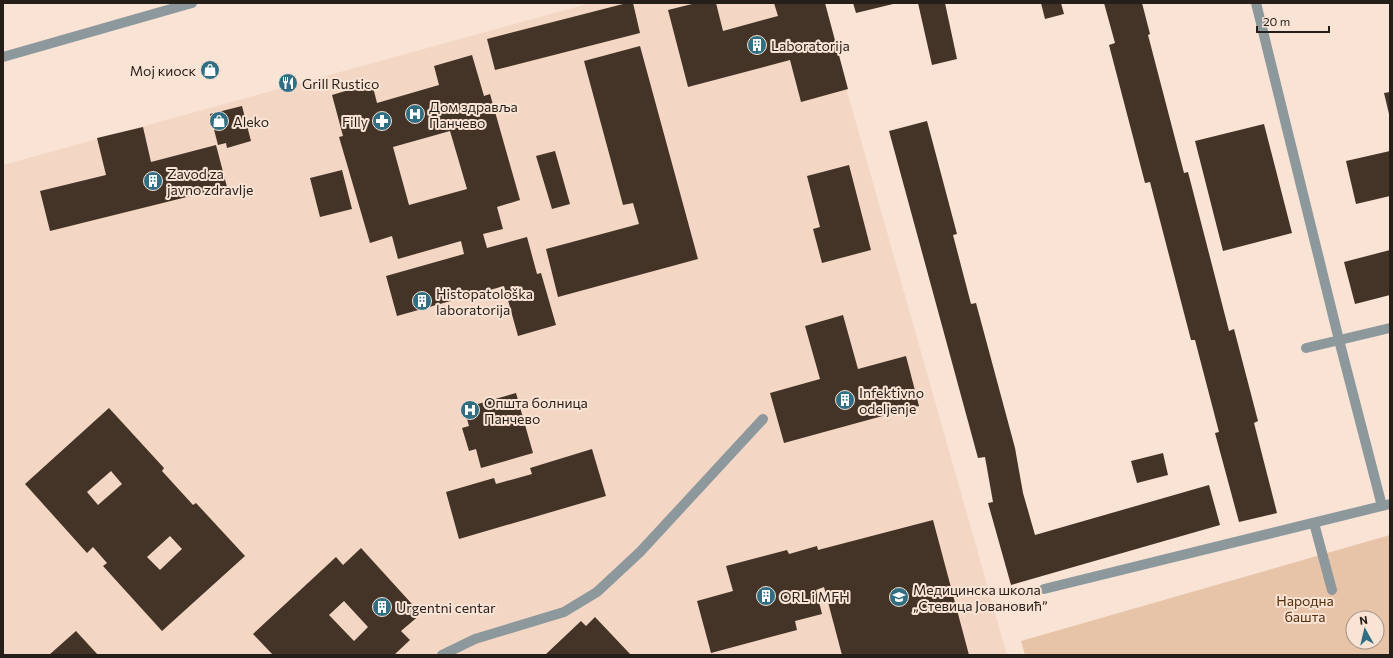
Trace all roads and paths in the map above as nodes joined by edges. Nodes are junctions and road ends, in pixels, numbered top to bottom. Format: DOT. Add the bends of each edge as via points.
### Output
graph roads {
  1 [pos="192,3"];
  2 [pos="1256,3"];
  3 [pos="3,57"];
  4 [pos="1390,328"];
  5 [pos="1339,340"];
  6 [pos="1306,348"];
  7 [pos="763,419"];
  8 [pos="1386,505"];
  9 [pos="1314,523"];
  10 [pos="1044,589"];
  11 [pos="1332,590"];
  12 [pos="442,655"];
  1 -- 3 [label="street"];
  2 -- 5 [label="street"];
  4 -- 5 [label="street"];
  5 -- 6 [label="street"];
  5 -- 8 [label="street"];
  7 -- 12 [label="street" via="640,552 597,592 564,612 475,639"];
  8 -- 9 [label="street"];
  9 -- 10 [label="street"];
  9 -- 11 [label="street"];
}
